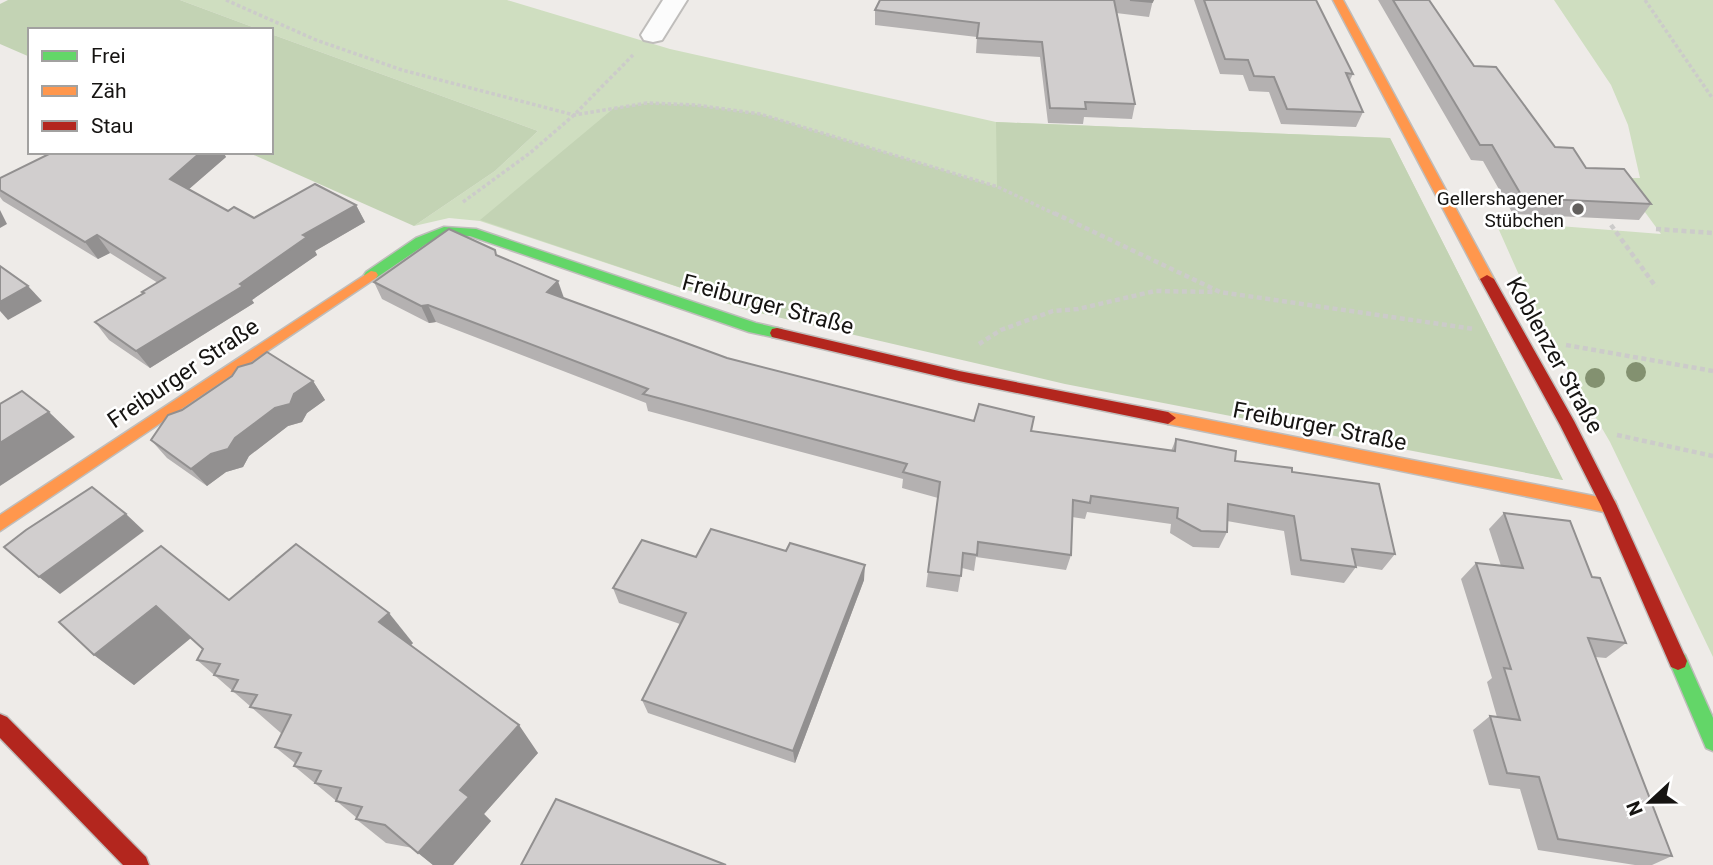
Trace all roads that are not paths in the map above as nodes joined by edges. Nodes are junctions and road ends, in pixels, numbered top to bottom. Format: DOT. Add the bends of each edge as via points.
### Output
graph roads {
  1 [pos="675,0"];
  2 [pos="1338,0"];
  3 [pos="653,35"];
  4 [pos="1609,506"];
  5 [pos="0,524"];
  6 [pos="0,724"];
  7 [pos="1713,741"];
  8 [pos="138,865"];
  1 -- 3 [label="street"];
  2 -- 4 [label="street, Koblenzer Straße"];
  4 -- 5 [label="street, Freiburger Straße" via="960,376 733,323 471,232 444,231 421,241"];
  4 -- 7 [label="street, Koblenzer Straße"];
  6 -- 8 [label="street"];
}
